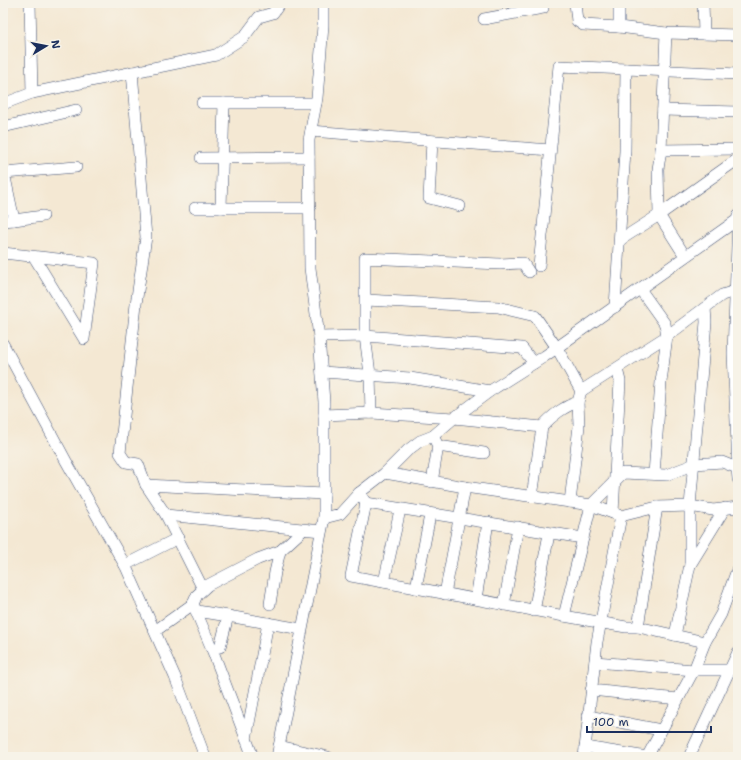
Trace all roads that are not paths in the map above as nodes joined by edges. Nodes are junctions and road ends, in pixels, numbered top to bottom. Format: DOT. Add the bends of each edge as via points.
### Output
graph roads {
  1 [pos="30,3"];
  2 [pos="280,3"];
  3 [pos="323,3"];
  4 [pos="543,3"];
  5 [pos="575,3"];
  6 [pos="618,3"];
  7 [pos="703,3"];
  8 [pos="484,19"];
  9 [pos="619,27"];
  10 [pos="666,33"];
  11 [pos="704,34"];
  12 [pos="738,35"];
  13 [pos="626,69"];
  14 [pos="665,71"];
  15 [pos="132,72"];
  16 [pos="738,74"];
  17 [pos="32,93"];
  18 [pos="202,103"];
  19 [pos="224,103"];
  20 [pos="316,103"];
  21 [pos="3,104"];
  22 [pos="76,110"];
  23 [pos="663,110"];
  24 [pos="738,112"];
  25 [pos="3,127"];
  26 [pos="311,131"];
  27 [pos="432,140"];
  28 [pos="738,149"];
  29 [pos="550,150"];
  30 [pos="661,150"];
  31 [pos="309,157"];
  32 [pos="201,158"];
  33 [pos="223,158"];
  34 [pos="738,159"];
  35 [pos="76,166"];
  36 [pos="4,169"];
  37 [pos="460,206"];
  38 [pos="195,208"];
  39 [pos="221,208"];
  40 [pos="310,208"];
  41 [pos="660,215"];
  42 [pos="43,216"];
  43 [pos="738,218"];
  44 [pos="8,221"];
  45 [pos="620,240"];
  46 [pos="3,254"];
  47 [pos="685,256"];
  48 [pos="34,257"];
  49 [pos="539,266"];
  50 [pos="529,272"];
  51 [pos="640,289"];
  52 [pos="735,291"];
  53 [pos="366,300"];
  54 [pos="615,307"];
  55 [pos="705,308"];
  56 [pos="365,336"];
  57 [pos="667,336"];
  58 [pos="319,337"];
  59 [pos="3,344"];
  60 [pos="557,348"];
  61 [pos="736,353"];
  62 [pos="534,363"];
  63 [pos="618,369"];
  64 [pos="322,372"];
  65 [pos="370,374"];
  66 [pos="736,390"];
  67 [pos="490,391"];
  68 [pos="579,397"];
  69 [pos="371,413"];
  70 [pos="324,415"];
  71 [pos="454,418"];
  72 [pos="542,427"];
  73 [pos="737,433"];
  74 [pos="436,441"];
  75 [pos="484,453"];
  76 [pos="695,464"];
  77 [pos="738,472"];
  78 [pos="385,473"];
  79 [pos="654,474"];
  80 [pos="614,481"];
  81 [pos="432,482"];
  82 [pos="146,485"];
  83 [pos="465,487"];
  84 [pos="359,493"];
  85 [pos="324,494"];
  86 [pos="532,497"];
  87 [pos="570,502"];
  88 [pos="366,503"];
  89 [pos="591,505"];
  90 [pos="690,506"];
  91 [pos="657,507"];
  92 [pos="738,507"];
  93 [pos="725,508"];
  94 [pos="400,510"];
  95 [pos="166,515"];
  96 [pos="430,515"];
  97 [pos="617,515"];
  98 [pos="324,518"];
  99 [pos="459,518"];
  100 [pos="488,522"];
  101 [pos="518,527"];
  102 [pos="303,530"];
  103 [pos="321,531"];
  104 [pos="549,534"];
  105 [pos="178,538"];
  106 [pos="583,538"];
  107 [pos="280,551"];
  108 [pos="125,565"];
  109 [pos="690,566"];
  110 [pos="738,567"];
  111 [pos="384,582"];
  112 [pos="416,588"];
  113 [pos="203,590"];
  114 [pos="445,594"];
  115 [pos="476,599"];
  116 [pos="270,604"];
  117 [pos="504,605"];
  118 [pos="195,607"];
  119 [pos="534,611"];
  120 [pos="228,616"];
  121 [pos="564,616"];
  122 [pos="268,623"];
  123 [pos="600,623"];
  124 [pos="638,627"];
  125 [pos="301,629"];
  126 [pos="155,631"];
  127 [pos="675,635"];
  128 [pos="705,642"];
  129 [pos="212,649"];
  130 [pos="738,652"];
  131 [pos="595,662"];
  132 [pos="694,670"];
  133 [pos="729,670"];
  134 [pos="591,690"];
  135 [pos="678,699"];
  136 [pos="588,716"];
  137 [pos="661,730"];
  138 [pos="246,739"];
  139 [pos="278,752"];
  140 [pos="584,752"];
  141 [pos="204,757"];
  142 [pos="253,757"];
  143 [pos="327,757"];
  144 [pos="647,757"];
  145 [pos="689,757"];
  1 -- 17 [label="street"];
  2 -- 15 [label="street" via="273,13 259,17 244,37 216,55"];
  3 -- 20 [label="street"];
  4 -- 8 [label="street" via="543,8"];
  5 -- 9 [label="street" via="577,21 583,25"];
  6 -- 9 [label="street"];
  7 -- 11 [label="street"];
  9 -- 10 [label="street"];
  10 -- 11 [label="street"];
  10 -- 14 [label="street"];
  11 -- 12 [label="street"];
  13 -- 14 [label="street"];
  13 -- 29 [label="street" via="559,66"];
  13 -- 45 [label="street"];
  14 -- 16 [label="street"];
  14 -- 23 [label="street"];
  15 -- 17 [label="street"];
  15 -- 82 [label="street" via="146,237 120,453 126,462 138,464"];
  17 -- 21 [label="street"];
  18 -- 19 [label="street"];
  19 -- 20 [label="street"];
  19 -- 33 [label="street"];
  20 -- 26 [label="street"];
  22 -- 25 [label="street"];
  23 -- 24 [label="street"];
  23 -- 30 [label="street"];
  26 -- 27 [label="street"];
  26 -- 31 [label="street"];
  27 -- 29 [label="street"];
  27 -- 37 [label="street" via="429,198"];
  28 -- 30 [label="street"];
  29 -- 49 [label="street"];
  30 -- 41 [label="street" via="658,169"];
  31 -- 33 [label="street"];
  31 -- 40 [label="street"];
  32 -- 33 [label="street"];
  33 -- 39 [label="street"];
  34 -- 41 [label="street"];
  35 -- 36 [label="street"];
  36 -- 44 [label="street"];
  38 -- 39 [label="street"];
  39 -- 40 [label="street"];
  40 -- 58 [label="street" via="310,268"];
  41 -- 45 [label="street"];
  41 -- 47 [label="street"];
  42 -- 44 [label="street"];
  43 -- 47 [label="street"];
  43 -- 52 [label="street"];
  45 -- 54 [label="street"];
  46 -- 48 [label="street"];
  47 -- 51 [label="street"];
  48 -- 48 [label="street" via="94,262 84,339 54,288"];
  50 -- 53 [label="street" via="523,263 365,258"];
  51 -- 54 [label="street"];
  51 -- 57 [label="street" via="664,324"];
  52 -- 55 [label="street" via="722,295"];
  52 -- 61 [label="street"];
  53 -- 56 [label="street"];
  53 -- 60 [label="street" via="498,307 535,316"];
  54 -- 60 [label="street"];
  55 -- 57 [label="street"];
  55 -- 76 [label="street"];
  56 -- 58 [label="street"];
  56 -- 62 [label="street" via="522,348"];
  56 -- 65 [label="street"];
  57 -- 63 [label="street"];
  57 -- 79 [label="street"];
  58 -- 64 [label="street"];
  59 -- 108 [label="street"];
  60 -- 62 [label="street"];
  60 -- 68 [label="street"];
  61 -- 66 [label="street"];
  62 -- 67 [label="street"];
  63 -- 68 [label="street"];
  63 -- 80 [label="street" via="620,380"];
  64 -- 65 [label="street"];
  64 -- 70 [label="street"];
  65 -- 67 [label="street"];
  65 -- 69 [label="street"];
  66 -- 73 [label="street"];
  67 -- 71 [label="street"];
  68 -- 72 [label="street"];
  68 -- 87 [label="street" via="579,426"];
  69 -- 70 [label="street"];
  69 -- 71 [label="street"];
  70 -- 85 [label="street"];
  71 -- 72 [label="street"];
  71 -- 74 [label="street"];
  72 -- 86 [label="street"];
  73 -- 77 [label="street"];
  74 -- 75 [label="street"];
  74 -- 78 [label="street" via="420,441"];
  74 -- 81 [label="street"];
  76 -- 77 [label="street" via="722,462"];
  76 -- 79 [label="street" via="666,475"];
  76 -- 90 [label="street"];
  78 -- 81 [label="street"];
  78 -- 84 [label="street"];
  79 -- 80 [label="street" via="623,473"];
  80 -- 89 [label="street"];
  80 -- 97 [label="street"];
  81 -- 83 [label="street"];
  82 -- 85 [label="street"];
  82 -- 95 [label="street"];
  83 -- 86 [label="street"];
  83 -- 99 [label="street"];
  84 -- 88 [label="street"];
  84 -- 98 [label="street" via="340,514"];
  85 -- 98 [label="street"];
  86 -- 87 [label="street"];
  87 -- 89 [label="street"];
  88 -- 94 [label="street"];
  88 -- 111 [label="street" via="351,576"];
  89 -- 97 [label="street"];
  89 -- 106 [label="street"];
  90 -- 91 [label="street"];
  90 -- 93 [label="street" via="713,510"];
  90 -- 109 [label="street"];
  91 -- 97 [label="street"];
  91 -- 124 [label="street"];
  92 -- 93 [label="street"];
  93 -- 109 [label="street"];
  94 -- 96 [label="street"];
  94 -- 111 [label="street"];
  95 -- 102 [label="street"];
  95 -- 105 [label="street"];
  96 -- 99 [label="street"];
  96 -- 112 [label="street"];
  97 -- 123 [label="street"];
  98 -- 103 [label="street"];
  99 -- 100 [label="street"];
  99 -- 114 [label="street"];
  100 -- 101 [label="street"];
  100 -- 115 [label="street"];
  101 -- 104 [label="street"];
  101 -- 117 [label="street"];
  102 -- 103 [label="street"];
  102 -- 107 [label="street"];
  103 -- 125 [label="street"];
  104 -- 106 [label="street"];
  104 -- 119 [label="street"];
  105 -- 108 [label="street"];
  105 -- 113 [label="street"];
  106 -- 121 [label="street"];
  107 -- 113 [label="street" via="258,559"];
  107 -- 116 [label="street"];
  108 -- 126 [label="street"];
  109 -- 127 [label="street"];
  110 -- 128 [label="street" via="721,614"];
  111 -- 112 [label="street"];
  112 -- 114 [label="street"];
  113 -- 118 [label="street" via="197,595"];
  114 -- 115 [label="street"];
  115 -- 117 [label="street"];
  117 -- 119 [label="street"];
  118 -- 120 [label="street"];
  118 -- 126 [label="street"];
  118 -- 129 [label="street"];
  119 -- 121 [label="street"];
  120 -- 122 [label="street"];
  120 -- 129 [label="street" via="220,647"];
  121 -- 123 [label="street"];
  122 -- 125 [label="street"];
  122 -- 138 [label="street"];
  123 -- 124 [label="street"];
  123 -- 131 [label="street"];
  124 -- 127 [label="street"];
  125 -- 139 [label="street"];
  126 -- 141 [label="street"];
  127 -- 128 [label="street"];
  128 -- 132 [label="street"];
  129 -- 138 [label="street"];
  130 -- 133 [label="street"];
  131 -- 132 [label="street"];
  131 -- 134 [label="street"];
  132 -- 133 [label="street"];
  132 -- 135 [label="street"];
  133 -- 145 [label="street"];
  134 -- 135 [label="street"];
  134 -- 136 [label="street"];
  135 -- 137 [label="street"];
  136 -- 137 [label="street"];
  136 -- 140 [label="street"];
  137 -- 144 [label="street"];
  138 -- 142 [label="street"];
  139 -- 143 [label="street"];
  140 -- 144 [label="street"];
}
